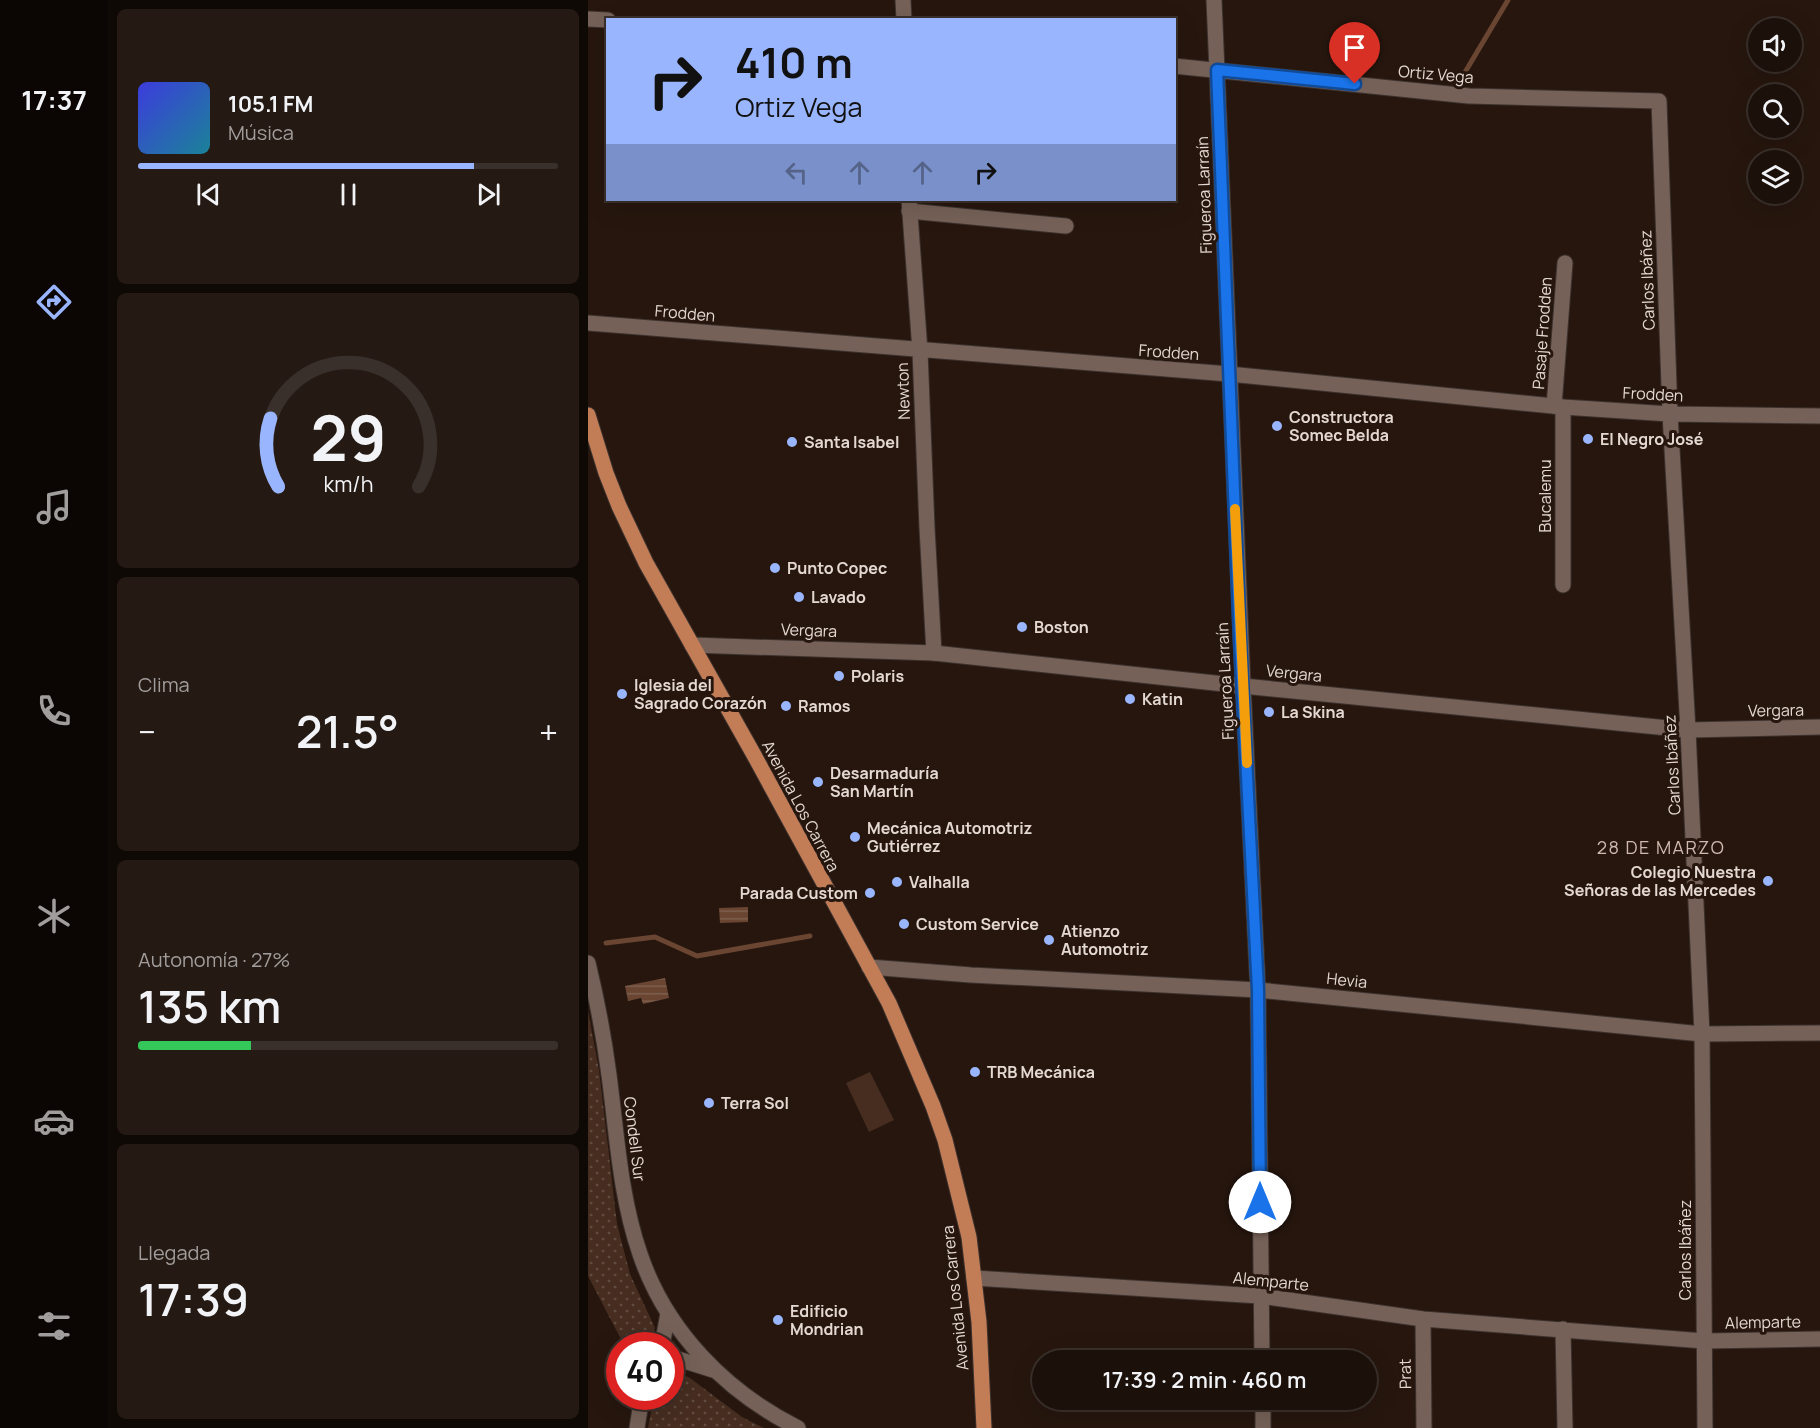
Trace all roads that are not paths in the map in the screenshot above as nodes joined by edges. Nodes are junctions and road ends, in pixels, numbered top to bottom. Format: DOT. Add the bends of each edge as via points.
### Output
graph roads {
  1 [pos="903,0"];
  2 [pos="1214,0"];
  3 [pos="904,18"];
  4 [pos="588,19"];
  5 [pos="606,20"];
  6 [pos="1176,66"];
  7 [pos="1217,70"];
  8 [pos="1659,101"];
  9 [pos="909,205"];
  10 [pos="1066,226"];
  11 [pos="1565,263"];
  12 [pos="588,322"];
  13 [pos="920,351"];
  14 [pos="1229,374"];
  15 [pos="1559,407"];
  16 [pos="1670,414"];
  17 [pos="588,415"];
  18 [pos="1820,416"];
  19 [pos="1563,585"];
  20 [pos="692,645"];
  21 [pos="934,653"];
  22 [pos="1243,686"];
  23 [pos="1820,727"];
  24 [pos="1688,730"];
  25 [pos="588,963"];
  26 [pos="869,967"];
  27 [pos="1258,990"];
  28 [pos="1820,1033"];
  29 [pos="1702,1034"];
  30 [pos="974,1278"];
  31 [pos="1260,1296"];
  32 [pos="668,1313"];
  33 [pos="1423,1319"];
  34 [pos="1563,1329"];
  35 [pos="665,1332"];
  36 [pos="1820,1340"];
  37 [pos="1704,1341"];
  38 [pos="1262,1350"];
  39 [pos="684,1361"];
  40 [pos="713,1370"];
  41 [pos="640,1410"];
  42 [pos="1263,1410"];
  43 [pos="637,1428"];
  44 [pos="798,1428"];
  45 [pos="982,1428"];
  46 [pos="1263,1428"];
  47 [pos="1424,1428"];
  48 [pos="1565,1428"];
  49 [pos="1706,1428"];
  1 -- 3 [label="street"];
  2 -- 7 [label="street, Figueroa Larraín"];
  4 -- 5 [label="street"];
  6 -- 7 [label="street, Ortiz Vega"];
  7 -- 8 [label="street, Ortiz Vega" via="1469,96"];
  7 -- 14 [label="street, Figueroa Larraín"];
  8 -- 16 [label="street, Carlos Ibáñez"];
  9 -- 10 [label="street"];
  9 -- 13 [label="street, Newton"];
  11 -- 15 [label="street, Pasaje Frodden"];
  12 -- 13 [label="street, Frodden"];
  13 -- 14 [label="street, Frodden"];
  13 -- 21 [label="street, Newton"];
  14 -- 15 [label="street, Frodden"];
  14 -- 22 [label="street, Figueroa Larraín"];
  15 -- 16 [label="street, Frodden"];
  15 -- 19 [label="street, Bucalemu"];
  16 -- 18 [label="street, Frodden"];
  16 -- 24 [label="street, Carlos Ibáñez"];
  17 -- 20 [label="main road, Avenida Los Carrera" via="619,506"];
  20 -- 21 [label="street, Vergara"];
  20 -- 26 [label="main road, Avenida Los Carrera"];
  21 -- 22 [label="street, Vergara"];
  22 -- 24 [label="street, Vergara"];
  22 -- 27 [label="street, Figueroa Larraín"];
  23 -- 24 [label="street, Vergara"];
  24 -- 29 [label="street, Carlos Ibáñez"];
  25 -- 32 [label="street, Condell Sur" via="605,1045 630,1219 640,1255"];
  26 -- 27 [label="street, Hevia"];
  26 -- 30 [label="main road, Avenida Los Carrera" via="904,1036 945,1140 969,1237"];
  27 -- 29 [label="street, Hevia"];
  27 -- 31 [label="street, Figueroa Larraín"];
  28 -- 29 [label="street, Hevia"];
  29 -- 37 [label="street, Carlos Ibáñez"];
  30 -- 31 [label="street, Alemparte"];
  30 -- 45 [label="main road, Avenida Los Carrera"];
  31 -- 33 [label="street, Alemparte"];
  31 -- 38 [label="street, Figueroa Larraín"];
  32 -- 35 [label="street"];
  32 -- 40 [label="street, Condell Sur"];
  33 -- 34 [label="street, Alemparte"];
  33 -- 47 [label="street, Prat"];
  34 -- 37 [label="street, Alemparte"];
  34 -- 48 [label="street"];
  36 -- 37 [label="street, Alemparte"];
  37 -- 49 [label="street, Carlos Ibáñez"];
  39 -- 40 [label="street"];
  40 -- 44 [label="street" via="778,1418"];
  41 -- 43 [label="street"];
  42 -- 46 [label="street"];
}
